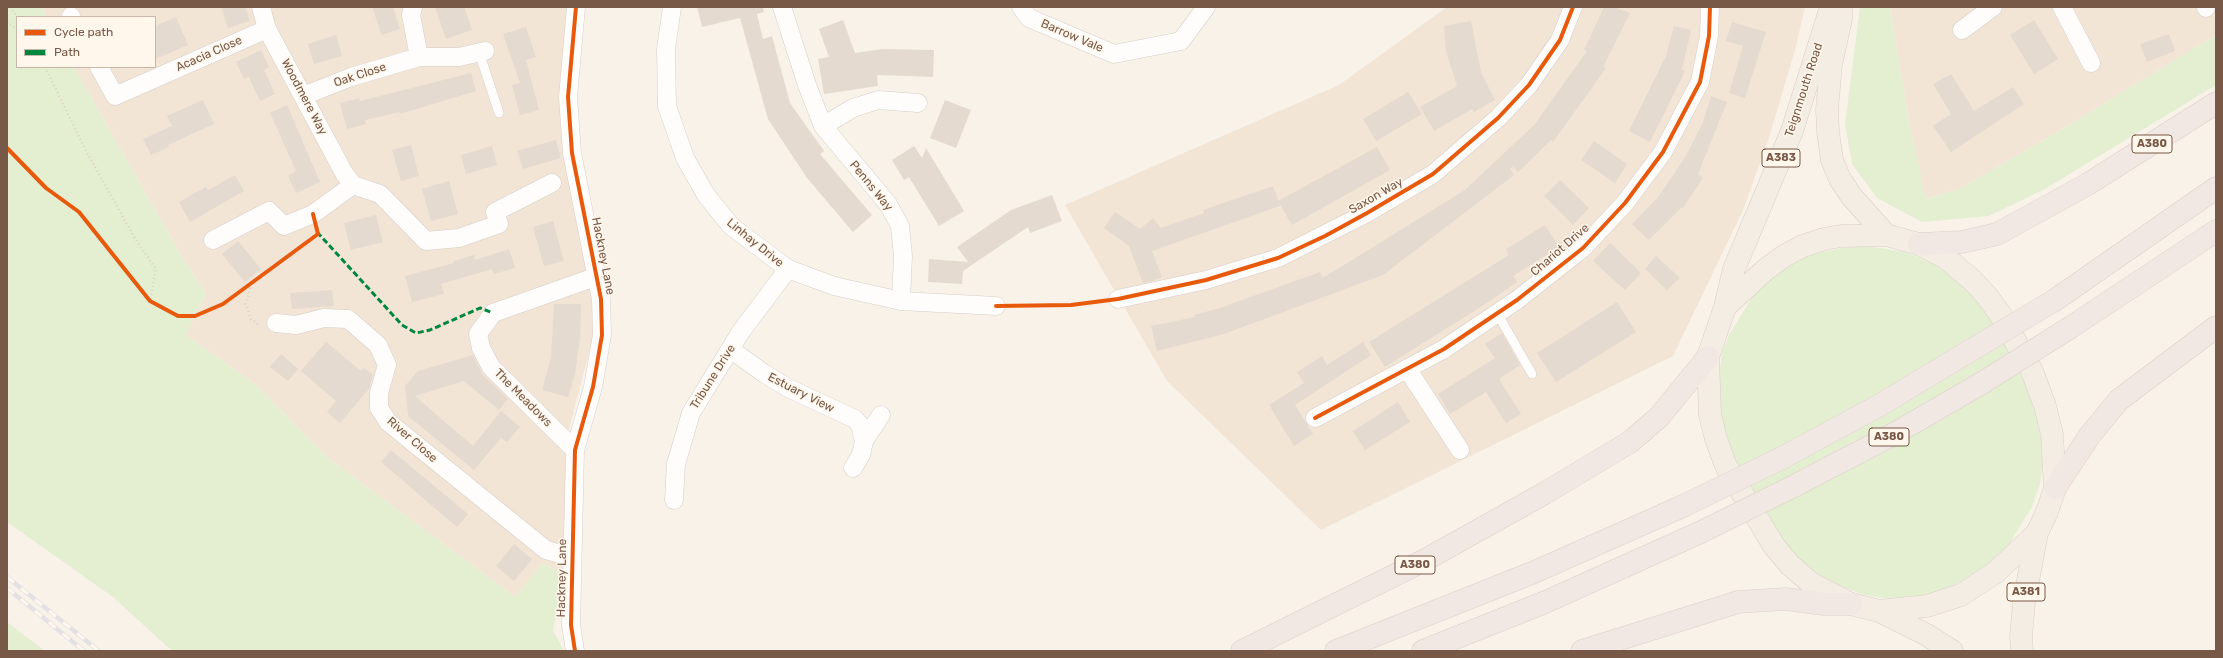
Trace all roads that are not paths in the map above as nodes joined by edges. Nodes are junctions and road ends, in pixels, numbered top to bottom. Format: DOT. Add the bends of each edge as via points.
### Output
graph roads {
  1 [pos="261,7"];
  2 [pos="413,7"];
  3 [pos="576,7"];
  4 [pos="672,7"];
  5 [pos="782,7"];
  6 [pos="1021,7"];
  7 [pos="1206,7"];
  8 [pos="1573,7"];
  9 [pos="1710,7"];
  10 [pos="1831,7"];
  11 [pos="1841,7"];
  12 [pos="1993,7"];
  13 [pos="2062,7"];
  14 [pos="267,28"];
  15 [pos="1962,30"];
  16 [pos="482,52"];
  17 [pos="419,57"];
  18 [pos="2091,63"];
  19 [pos="100,68"];
  20 [pos="303,96"];
  21 [pos="918,103"];
  22 [pos="2216,103"];
  23 [pos="499,113"];
  24 [pos="823,126"];
  25 [pos="552,183"];
  26 [pos="353,184"];
  27 [pos="2216,188"];
  28 [pos="2216,231"];
  29 [pos="1886,235"];
  30 [pos="213,240"];
  31 [pos="1919,244"];
  32 [pos="788,269"];
  33 [pos="598,276"];
  34 [pos="1118,299"];
  35 [pos="901,300"];
  36 [pos="996,306"];
  37 [pos="1725,307"];
  38 [pos="1497,313"];
  39 [pos="276,323"];
  40 [pos="2216,327"];
  41 [pos="730,349"];
  42 [pos="1708,356"];
  43 [pos="1408,370"];
  44 [pos="1532,374"];
  45 [pos="881,415"];
  46 [pos="1315,418"];
  47 [pos="864,440"];
  48 [pos="575,450"];
  49 [pos="1460,450"];
  50 [pos="853,468"];
  51 [pos="2055,488"];
  52 [pos="674,500"];
  53 [pos="2037,533"];
  54 [pos="572,558"];
  55 [pos="1852,604"];
  56 [pos="1879,611"];
  57 [pos="575,651"];
  58 [pos="1242,651"];
  59 [pos="1336,651"];
  60 [pos="1423,651"];
  61 [pos="1582,651"];
  62 [pos="1952,651"];
  63 [pos="2022,651"];
  1 -- 14 [label="street, Woodmere Way"];
  2 -- 17 [label="street" via="411,15"];
  3 -- 33 [label="street, Hackney Lane" via="568,97 572,153"];
  4 -- 32 [label="street, Linhay Drive" via="666,49 667,106 685,158 706,195 731,226"];
  5 -- 24 [label="street, Penns Way"];
  6 -- 7 [label="street, Barrow Vale" via="1029,18 1114,54 1181,41"];
  8 -- 34 [label="street, Saxon Way" via="1560,40 1529,86 1498,118 1433,174 1360,217 1278,258 1206,280"];
  9 -- 38 [label="street, Chariot Drive" via="1709,36 1700,82 1663,152 1624,203 1583,248"];
  10 -- 37 [label="main road, Teignmouth Road / A383" via="1792,131 1734,269"];
  11 -- 29 [label="main road, Teignmouth Road" via="1841,19 1831,65 1827,109 1832,160 1852,197"];
  12 -- 15 [label="street"];
  13 -- 18 [label="street"];
  14 -- 19 [label="street, Acacia Close" via="114,96"];
  14 -- 20 [label="street, Woodmere Way"];
  16 -- 17 [label="street, Oak Close" via="459,57"];
  16 -- 23 [label="lane"];
  17 -- 20 [label="street, Oak Close" via="351,76"];
  20 -- 26 [label="street, Woodmere Way" via="344,173"];
  21 -- 24 [label="street" via="878,100 853,108"];
  22 -- 31 [label="highway, A380" via="2088,184 1997,234 1962,242"];
  24 -- 35 [label="street, Penns Way" via="888,204 900,226 903,256"];
  25 -- 26 [label="street" via="495,212 498,224 459,238 426,241 380,194"];
  26 -- 30 [label="street" via="312,214 284,226 269,211"];
  27 -- 59 [label="highway, A380, bridge" via="2055,300 1780,459 1683,506 1532,573"];
  28 -- 60 [label="highway, A380, bridge" via="2072,327 1892,435 1700,533 1543,603"];
  29 -- 31 [label="main road"];
  29 -- 37 [label="main road" via="1842,236 1803,246 1764,270"];
  31 -- 51 [label="main road" via="1960,268 1988,296 2029,364 2049,420"];
  32 -- 35 [label="street, Linhay Drive" via="834,286"];
  32 -- 41 [label="street, Tribune Drive"];
  33 -- 48 [label="street, Hackney Lane" via="602,335 593,387"];
  33 -- 48 [label="street, The Meadows" via="493,313 478,334 481,348 491,367"];
  35 -- 36 [label="street, Linhay Drive"];
  37 -- 42 [label="main road, Teignmouth Road"];
  38 -- 43 [label="street, Chariot Drive"];
  38 -- 44 [label="lane"];
  39 -- 54 [label="street, River Close" via="296,325 324,318 348,319 378,345 387,365 379,393 379,408 388,422 546,550"];
  40 -- 51 [label="highway" via="2119,400 2090,435"];
  41 -- 47 [label="street, Estuary View" via="788,388 855,419"];
  41 -- 52 [label="street, Tribune Drive" via="698,397 685,428 676,464"];
  42 -- 55 [label="main road, Teignmouth Road" via="1708,394 1716,439 1726,466 1774,546 1790,565 1812,584"];
  42 -- 58 [label="highway, A380" via="1659,418 1630,442 1425,560"];
  43 -- 46 [label="street, Chariot Drive"];
  43 -- 49 [label="street"];
  45 -- 47 [label="street"];
  47 -- 50 [label="street" via="861,455"];
  48 -- 54 [label="street, Hackney Lane"];
  51 -- 53 [label="main road"];
  53 -- 56 [label="main road" via="1996,572 1961,595 1927,606"];
  53 -- 63 [label="main road, A381" via="2024,602"];
  54 -- 57 [label="street, Hackney Lane" via="571,625"];
  55 -- 56 [label="main road, Teignmouth Road"];
  55 -- 61 [label="highway" via="1824,604 1785,599 1738,602"];
  56 -- 62 [label="main road" via="1927,634"];
}
